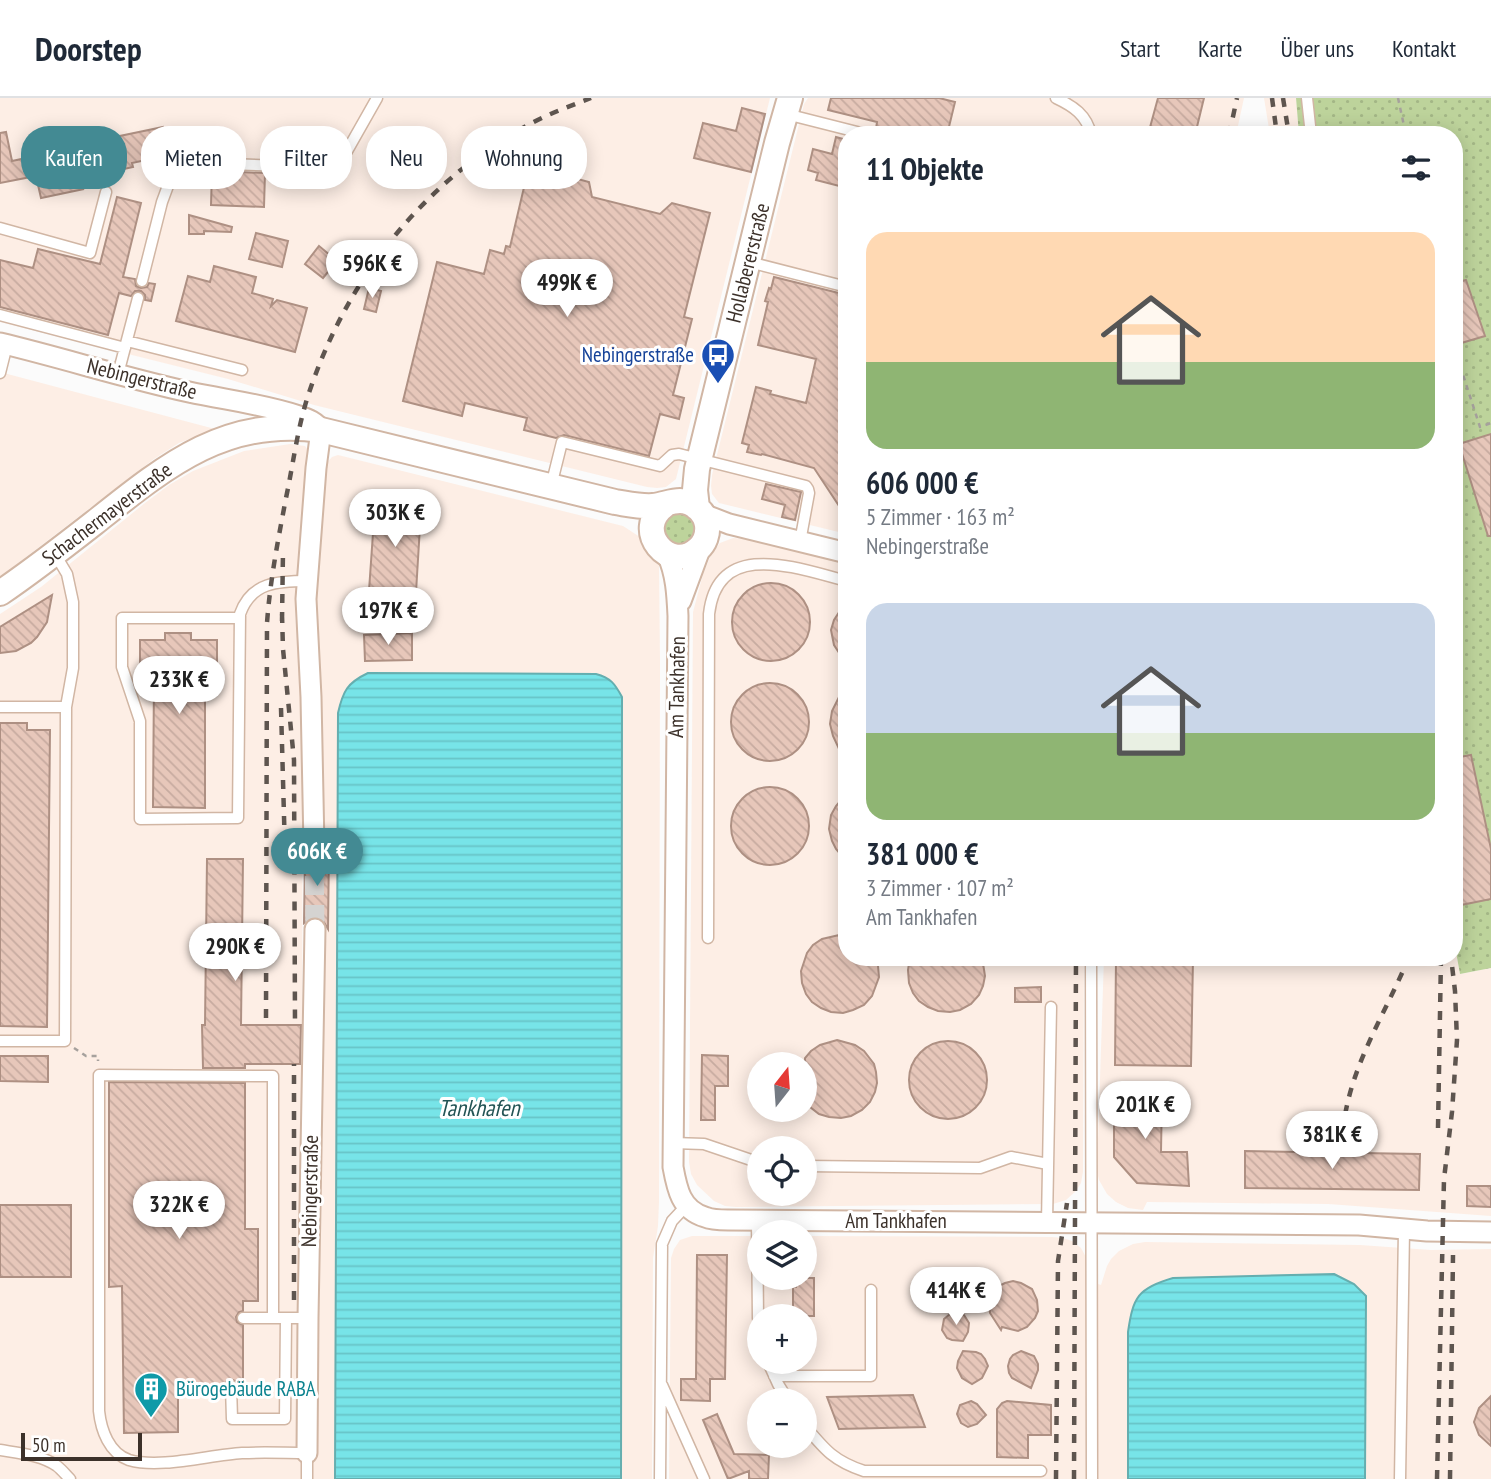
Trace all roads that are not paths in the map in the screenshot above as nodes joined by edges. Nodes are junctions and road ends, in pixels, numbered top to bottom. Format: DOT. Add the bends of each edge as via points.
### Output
graph roads {
  1 [pos="377,98"];
  2 [pos="1056,98"];
  3 [pos="1307,98"];
  4 [pos="788,106"];
  5 [pos="844,126"];
  6 [pos="1089,126"];
  7 [pos="1310,126"];
  8 [pos="106,192"];
  9 [pos="0,228"];
  10 [pos="748,262"];
  11 [pos="142,281"];
  12 [pos="838,285"];
  13 [pos="138,298"];
  14 [pos="0,315"];
  15 [pos="4,344"];
  16 [pos="126,345"];
  17 [pos="242,370"];
  18 [pos="0,373"];
  19 [pos="118,374"];
  20 [pos="311,429"];
  21 [pos="698,464"];
  22 [pos="551,486"];
  23 [pos="615,502"];
  24 [pos="685,507"];
  25 [pos="729,524"];
  26 [pos="652,531"];
  27 [pos="800,541"];
  28 [pos="703,543"];
  29 [pos="838,551"];
  30 [pos="54,554"];
  31 [pos="667,554"];
  32 [pos="838,579"];
  33 [pos="307,581"];
  34 [pos="0,593"];
  35 [pos="678,616"];
  36 [pos="239,618"];
  37 [pos="0,707"];
  38 [pos="66,707"];
  39 [pos="314,847"];
  40 [pos="315,929"];
  41 [pos="708,938"];
  42 [pos="1091,966"];
  43 [pos="1051,1007"];
  44 [pos="0,1041"];
  45 [pos="673,1143"];
  46 [pos="747,1159"];
  47 [pos="1048,1164"];
  48 [pos="817,1166"];
  49 [pos="686,1206"];
  50 [pos="747,1221"];
  51 [pos="817,1221"];
  52 [pos="1047,1222"];
  53 [pos="1091,1223"];
  54 [pos="1404,1230"];
  55 [pos="1491,1232"];
  56 [pos="871,1290"];
  57 [pos="243,1318"];
  58 [pos="273,1318"];
  59 [pos="286,1318"];
  60 [pos="308,1318"];
  61 [pos="774,1376"];
  62 [pos="661,1382"];
  63 [pos="231,1386"];
  64 [pos="781,1388"];
  65 [pos="817,1440"];
  66 [pos="0,1450"];
  67 [pos="307,1453"];
  68 [pos="1041,1471"];
  69 [pos="70,1479"];
  70 [pos="307,1479"];
  71 [pos="660,1479"];
  72 [pos="704,1479"];
  73 [pos="1092,1479"];
  74 [pos="1400,1479"];
  1 -- 11 [label="lane" via="347,151 329,163 313,167 200,163 181,170 169,183 162,202"];
  2 -- 6 [label="lane" via="1082,114"];
  3 -- 7 [label="lane"];
  4 -- 5 [label="lane"];
  4 -- 10 [label="street, Hollabererstraße"];
  8 -- 9 [label="lane" via="90,253"];
  10 -- 12 [label="lane"];
  10 -- 21 [label="street, Hollabererstraße"];
  13 -- 16 [label="lane"];
  14 -- 16 [label="lane"];
  15 -- 18 [label="lane"];
  15 -- 19 [label="street, Nebingerstraße"];
  16 -- 17 [label="lane"];
  16 -- 19 [label="lane"];
  19 -- 20 [label="street, Nebingerstraße" via="285,411 313,421"];
  20 -- 22 [label="street, Nebingerstraße"];
  20 -- 30 [label="street, Schachermayerstraße" via="237,435 188,454"];
  20 -- 33 [label="street" via="316,468"];
  21 -- 22 [label="lane" via="679,454 660,466 562,442"];
  21 -- 24 [label="street, Hollabererstraße" via="695,491"];
  21 -- 27 [label="lane" via="806,486 809,494"];
  22 -- 23 [label="street, Nebingerstraße"];
  23 -- 24 [label="street, Nebingerstraße"];
  23 -- 26 [label="street, Nebingerstraße"];
  24 -- 25 [label="street"];
  24 -- 26 [label="street" via="655,516"];
  24 -- 28 [label="street" via="707,526"];
  25 -- 27 [label="street"];
  25 -- 28 [label="street" via="717,527"];
  26 -- 31 [label="street"];
  27 -- 29 [label="street"];
  28 -- 31 [label="street" via="682,557"];
  28 -- 35 [label="street, Am Tankhafen"];
  30 -- 34 [label="street, Schachermayerstraße"];
  30 -- 38 [label="lane" via="67,575 73,602 73,668"];
  31 -- 35 [label="street, Am Tankhafen"];
  32 -- 41 [label="lane" via="756,563 739,567 724,578 710,601"];
  33 -- 36 [label="lane" via="282,582 255,591"];
  33 -- 39 [label="street"];
  35 -- 45 [label="street, Am Tankhafen"];
  36 -- 36 [label="lane" via="238,818 140,819 140,721 122,667 122,618"];
  37 -- 38 [label="lane"];
  38 -- 44 [label="lane" via="65,1041"];
  40 -- 60 [label="street, Nebingerstraße"];
  42 -- 53 [label="lane"];
  43 -- 47 [label="lane"];
  45 -- 46 [label="lane" via="704,1144"];
  45 -- 49 [label="street, Am Tankhafen" via="677,1188"];
  47 -- 48 [label="lane" via="1011,1157 980,1168"];
  47 -- 52 [label="lane"];
  49 -- 50 [label="street, Am Tankhafen" via="705,1217"];
  49 -- 62 [label="lane" via="672,1221 662,1244"];
  51 -- 52 [label="street, Am Tankhafen"];
  52 -- 53 [label="street, Am Tankhafen"];
  53 -- 54 [label="street, Am Tankhafen" via="1359,1225"];
  53 -- 73 [label="lane"];
  54 -- 55 [label="street, Am Tankhafen"];
  54 -- 74 [label="lane"];
  56 -- 61 [label="lane" via="871,1376"];
  57 -- 58 [label="lane"];
  58 -- 59 [label="lane"];
  58 -- 67 [label="lane" via="273,1076 99,1075 99,1411 108,1441 128,1459 146,1462"];
  59 -- 60 [label="lane"];
  59 -- 63 [label="lane" via="285,1419 232,1419"];
  60 -- 67 [label="street, Nebingerstraße"];
  61 -- 64 [label="lane"];
  62 -- 71 [label="lane"];
  62 -- 72 [label="lane"];
  65 -- 68 [label="lane" via="845,1465 864,1471"];
  66 -- 69 [label="lane" via="44,1460"];
  67 -- 70 [label="lane"];
}
